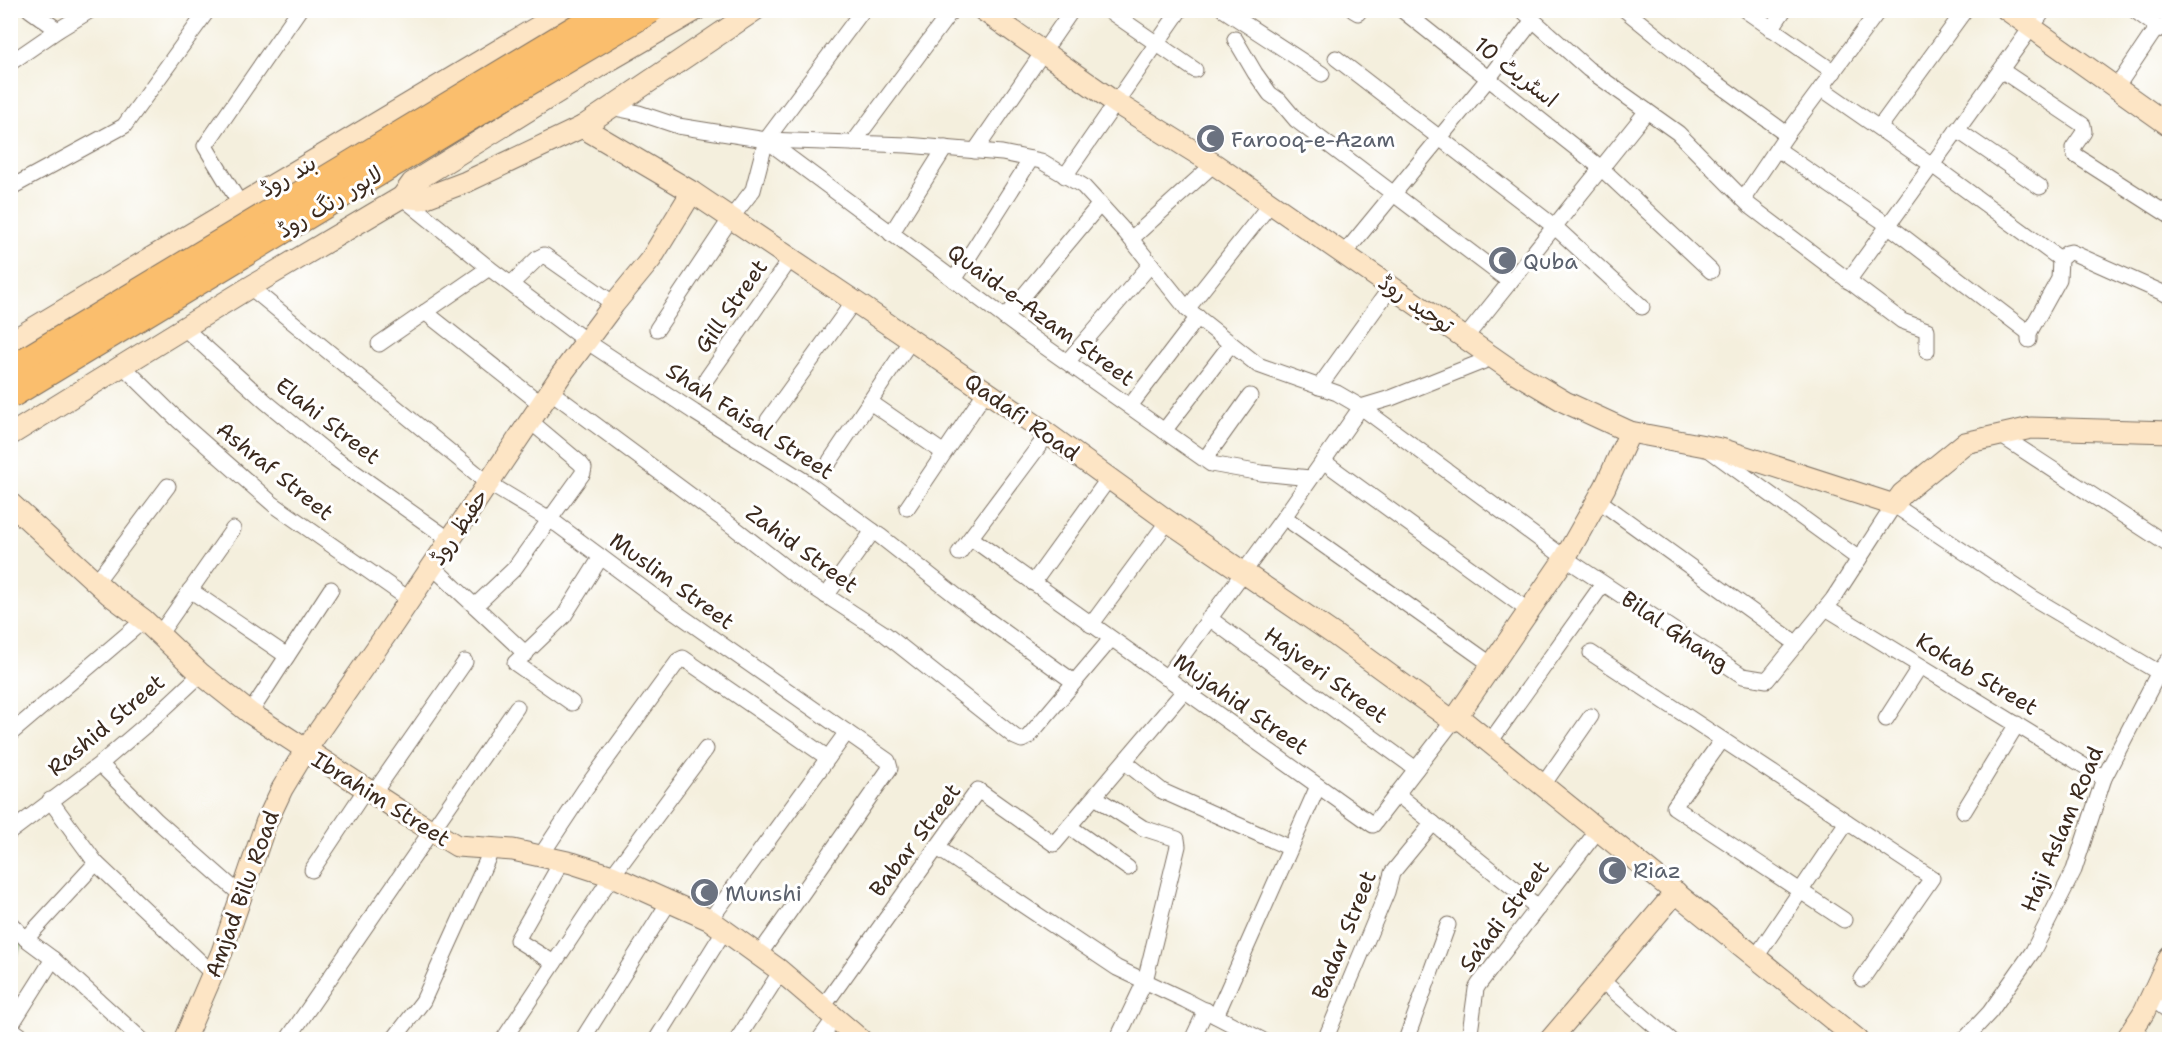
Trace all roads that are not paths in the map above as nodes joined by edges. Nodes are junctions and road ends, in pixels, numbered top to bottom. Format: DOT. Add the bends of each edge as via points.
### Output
graph roads {
  1 [pos="30,10"];
  2 [pos="91,10"];
  3 [pos="208,10"];
  4 [pos="299,10"];
  5 [pos="566,10"];
  6 [pos="607,10"];
  7 [pos="650,10"];
  8 [pos="696,10"];
  9 [pos="755,10"];
  10 [pos="863,10"];
  11 [pos="952,10"];
  12 [pos="983,10"];
  13 [pos="1072,10"];
  14 [pos="1108,10"];
  15 [pos="1180,10"];
  16 [pos="1224,10"];
  17 [pos="1353,10"];
  18 [pos="1360,10"];
  19 [pos="1402,10"];
  20 [pos="1625,10"];
  21 [pos="1745,10"];
  22 [pos="1784,10"];
  23 [pos="1879,10"];
  24 [pos="1965,10"];
  25 [pos="2007,10"];
  26 [pos="2044,10"];
  27 [pos="2134,10"];
  28 [pos="1527,15"];
  29 [pos="2165,26"];
  30 [pos="1771,28"];
  31 [pos="2032,28"];
  32 [pos="58,30"];
  33 [pos="1235,39"];
  34 [pos="1157,44"];
  35 [pos="1044,53"];
  36 [pos="1336,58"];
  37 [pos="10,63"];
  38 [pos="1195,70"];
  39 [pos="2001,70"];
  40 [pos="1833,72"];
  41 [pos="1322,74"];
  42 [pos="1488,79"];
  43 [pos="1821,88"];
  44 [pos="2116,88"];
  45 [pos="1116,103"];
  46 [pos="610,107"];
  47 [pos="1647,111"];
  48 [pos="2169,126"];
  49 [pos="582,127"];
  50 [pos="1879,128"];
  51 [pos="1957,130"];
  52 [pos="1787,134"];
  53 [pos="1439,138"];
  54 [pos="766,140"];
  55 [pos="853,143"];
  56 [pos="945,148"];
  57 [pos="1777,149"];
  58 [pos="975,151"];
  59 [pos="1031,159"];
  60 [pos="314,162"];
  61 [pos="1214,164"];
  62 [pos="1932,165"];
  63 [pos="1602,168"];
  64 [pos="1065,176"];
  65 [pos="2040,187"];
  66 [pos="10,188"];
  67 [pos="692,192"];
  68 [pos="1393,194"];
  69 [pos="402,196"];
  70 [pos="1743,199"];
  71 [pos="240,204"];
  72 [pos="1100,204"];
  73 [pos="1271,204"];
  74 [pos="2169,216"];
  75 [pos="730,218"];
  76 [pos="1888,225"];
  77 [pos="351,227"];
  78 [pos="1555,227"];
  79 [pos="891,234"];
  80 [pos="1131,239"];
  81 [pos="1344,254"];
  82 [pos="791,258"];
  83 [pos="2060,259"];
  84 [pos="1151,264"];
  85 [pos="489,268"];
  86 [pos="1711,271"];
  87 [pos="954,280"];
  88 [pos="1848,280"];
  89 [pos="1510,282"];
  90 [pos="511,285"];
  91 [pos="1391,286"];
  92 [pos="250,287"];
  93 [pos="2169,296"];
  94 [pos="854,300"];
  95 [pos="614,304"];
  96 [pos="1642,307"];
  97 [pos="425,312"];
  98 [pos="1193,313"];
  99 [pos="1005,318"];
  100 [pos="184,328"];
  101 [pos="657,329"];
  102 [pos="1465,338"];
  103 [pos="911,340"];
  104 [pos="586,341"];
  105 [pos="10,342"];
  106 [pos="379,344"];
  107 [pos="1231,344"];
  108 [pos="1927,351"];
  109 [pos="1494,357"];
  110 [pos="1067,362"];
  111 [pos="123,366"];
  112 [pos="10,370"];
  113 [pos="707,378"];
  114 [pos="1319,387"];
  115 [pos="986,391"];
  116 [pos="10,395"];
  117 [pos="1250,396"];
  118 [pos="870,402"];
  119 [pos="540,405"];
  120 [pos="1130,406"];
  121 [pos="1361,407"];
  122 [pos="768,420"];
  123 [pos="1164,430"];
  124 [pos="1630,432"];
  125 [pos="2169,432"];
  126 [pos="1048,434"];
  127 [pos="10,435"];
  128 [pos="2000,435"];
  129 [pos="1703,446"];
  130 [pos="944,453"];
  131 [pos="1205,459"];
  132 [pos="831,460"];
  133 [pos="1323,461"];
  134 [pos="1109,478"];
  135 [pos="1310,478"];
  136 [pos="488,483"];
  137 [pos="168,486"];
  138 [pos="1598,500"];
  139 [pos="10,503"];
  140 [pos="1894,505"];
  141 [pos="907,508"];
  142 [pos="1284,517"];
  143 [pos="550,520"];
  144 [pos="1168,521"];
  145 [pos="233,529"];
  146 [pos="873,531"];
  147 [pos="2151,535"];
  148 [pos="2169,536"];
  149 [pos="971,538"];
  150 [pos="450,540"];
  151 [pos="2169,546"];
  152 [pos="959,554"];
  153 [pos="601,557"];
  154 [pos="1565,558"];
  155 [pos="1858,559"];
  156 [pos="433,567"];
  157 [pos="1243,572"];
  158 [pos="96,582"];
  159 [pos="1034,583"];
  160 [pos="1604,584"];
  161 [pos="331,589"];
  162 [pos="190,590"];
  163 [pos="826,596"];
  164 [pos="410,600"];
  165 [pos="475,606"];
  166 [pos="1826,608"];
  167 [pos="1529,611"];
  168 [pos="1209,618"];
  169 [pos="1092,625"];
  170 [pos="152,628"];
  171 [pos="1112,639"];
  172 [pos="1797,644"];
  173 [pos="1591,653"];
  174 [pos="526,654"];
  175 [pos="287,656"];
  176 [pos="2169,658"];
  177 [pos="465,662"];
  178 [pos="1492,665"];
  179 [pos="1920,666"];
  180 [pos="201,674"];
  181 [pos="2164,676"];
  182 [pos="1166,678"];
  183 [pos="1074,682"];
  184 [pos="1184,691"];
  185 [pos="572,704"];
  186 [pos="517,707"];
  187 [pos="250,713"];
  188 [pos="1591,716"];
  189 [pos="1455,718"];
  190 [pos="1886,719"];
  191 [pos="2017,724"];
  192 [pos="847,732"];
  193 [pos="10,734"];
  194 [pos="1722,740"];
  195 [pos="1490,742"];
  196 [pos="706,749"];
  197 [pos="305,751"];
  198 [pos="828,758"];
  199 [pos="1125,762"];
  200 [pos="100,764"];
  201 [pos="1416,769"];
  202 [pos="2104,778"];
  203 [pos="1543,785"];
  204 [pos="1318,786"];
  205 [pos="369,792"];
  206 [pos="1397,794"];
  207 [pos="1095,797"];
  208 [pos="50,801"];
  209 [pos="1964,811"];
  210 [pos="1847,822"];
  211 [pos="1433,823"];
  212 [pos="1070,826"];
  213 [pos="1598,830"];
  214 [pos="433,831"];
  215 [pos="10,832"];
  216 [pos="936,847"];
  217 [pos="1290,848"];
  218 [pos="492,849"];
  219 [pos="540,856"];
  220 [pos="562,861"];
  221 [pos="96,863"];
  222 [pos="1128,868"];
  223 [pos="312,870"];
  224 [pos="612,876"];
  225 [pos="1800,891"];
  226 [pos="1676,892"];
  227 [pos="241,895"];
  228 [pos="669,902"];
  229 [pos="1538,908"];
  230 [pos="1844,920"];
  231 [pos="10,923"];
  232 [pos="717,925"];
  233 [pos="1448,925"];
  234 [pos="26,939"];
  235 [pos="759,955"];
  236 [pos="2169,956"];
  237 [pos="1756,957"];
  238 [pos="53,959"];
  239 [pos="554,963"];
  240 [pos="782,971"];
  241 [pos="213,974"];
  242 [pos="1862,979"];
  243 [pos="1601,980"];
  244 [pos="1144,981"];
  245 [pos="2151,998"];
  246 [pos="829,1012"];
  247 [pos="2169,1012"];
  248 [pos="1211,1013"];
  249 [pos="10,1027"];
  250 [pos="186,1039"];
  251 [pos="2128,1039"];
  252 [pos="27,1040"];
  253 [pos="142,1040"];
  254 [pos="287,1040"];
  255 [pos="393,1040"];
  256 [pos="503,1040"];
  257 [pos="582,1040"];
  258 [pos="657,1040"];
  259 [pos="737,1040"];
  260 [pos="819,1040"];
  261 [pos="861,1040"];
  262 [pos="1117,1040"];
  263 [pos="1192,1040"];
  264 [pos="1262,1040"];
  265 [pos="1325,1040"];
  266 [pos="1406,1040"];
  267 [pos="1469,1040"];
  268 [pos="1550,1040"];
  269 [pos="1671,1040"];
  270 [pos="1858,1040"];
  271 [pos="1964,1040"];
  1 -- 32 [label="street"];
  2 -- 32 [label="street"];
  3 -- 66 [label="street" via="124,126"];
  4 -- 71 [label="street" via="205,146"];
  5 -- 60 [label="street, بند روڈ"];
  6 -- 112 [label="highway, لاہور رنگ روڈ, bridge"];
  7 -- 116 [label="highway, لاہور رنگ روڈ, bridge"];
  8 -- 69 [label="street" via="412,183"];
  9 -- 46 [label="street"];
  10 -- 54 [label="street"];
  11 -- 55 [label="street"];
  12 -- 35 [label="street, توحید روڈ"];
  13 -- 35 [label="street"];
  14 -- 34 [label="street"];
  15 -- 34 [label="street"];
  16 -- 41 [label="street"];
  17 -- 18 [label="street"];
  19 -- 42 [label="street, اسٹریٹ 10"];
  20 -- 52 [label="street"];
  21 -- 30 [label="street"];
  22 -- 30 [label="street"];
  23 -- 40 [label="street"];
  24 -- 50 [label="street"];
  25 -- 31 [label="street"];
  26 -- 31 [label="street"];
  27 -- 29 [label="street"];
  28 -- 42 [label="street"];
  28 -- 47 [label="street" via="1588,69"];
  29 -- 44 [label="street" via="2153,33"];
  30 -- 40 [label="street"];
  31 -- 39 [label="street"];
  31 -- 44 [label="street"];
  32 -- 37 [label="street"];
  33 -- 68 [label="street" via="1270,94 1296,120"];
  34 -- 38 [label="street"];
  34 -- 45 [label="street"];
  35 -- 45 [label="street, توحید روڈ"];
  35 -- 58 [label="street"];
  36 -- 53 [label="street"];
  39 -- 51 [label="street"];
  39 -- 74 [label="street" via="2083,125 2084,132 2073,148 2075,155"];
  40 -- 43 [label="street"];
  42 -- 53 [label="street"];
  42 -- 63 [label="street, اسٹریٹ 10"];
  43 -- 50 [label="street"];
  43 -- 52 [label="street"];
  44 -- 48 [label="street"];
  45 -- 61 [label="street, توحید روڈ"];
  45 -- 64 [label="street"];
  46 -- 49 [label="street"];
  46 -- 54 [label="street, Bilal Ghang" via="678,126"];
  47 -- 63 [label="street"];
  47 -- 70 [label="street" via="1678,133"];
  49 -- 67 [label="street, Qadafi Road"];
  49 -- 69 [label="street" via="466,182 421,199"];
  50 -- 62 [label="street"];
  51 -- 62 [label="street"];
  51 -- 65 [label="street"];
  52 -- 57 [label="street"];
  53 -- 68 [label="street"];
  53 -- 78 [label="street"];
  54 -- 55 [label="street, Bilal Ghang"];
  54 -- 75 [label="street" via="753,190"];
  54 -- 79 [label="street, Quaid-e-Azam Street"];
  55 -- 56 [label="street, Bilal Ghang"];
  56 -- 58 [label="street, Bilal Ghang"];
  56 -- 79 [label="street"];
  57 -- 70 [label="street"];
  57 -- 76 [label="street"];
  58 -- 59 [label="street, Bilal Ghang"];
  59 -- 64 [label="street, Bilal Ghang"];
  59 -- 87 [label="street"];
  60 -- 71 [label="street, بند روڈ"];
  60 -- 77 [label="street"];
  61 -- 73 [label="street, توحید روڈ"];
  61 -- 80 [label="street"];
  62 -- 76 [label="street"];
  62 -- 83 [label="street"];
  63 -- 78 [label="street"];
  63 -- 86 [label="street, اسٹریٹ 10"];
  64 -- 72 [label="street, Bilal Ghang" via="1083,186"];
  67 -- 75 [label="street, Qadafi Road"];
  67 -- 95 [label="street, حفیظ روڈ" via="651,259"];
  68 -- 81 [label="street"];
  68 -- 89 [label="street"];
  69 -- 77 [label="street"];
  69 -- 85 [label="street, Shah Faisal Street"];
  70 -- 88 [label="street"];
  71 -- 105 [label="street, بند روڈ"];
  72 -- 80 [label="street, Bilal Ghang"];
  72 -- 99 [label="street"];
  73 -- 81 [label="street, توحید روڈ"];
  73 -- 98 [label="street"];
  75 -- 82 [label="street, Qadafi Road"];
  75 -- 101 [label="street"];
  76 -- 83 [label="street" via="2029,338 2059,279"];
  76 -- 88 [label="street"];
  77 -- 92 [label="street"];
  78 -- 89 [label="street"];
  78 -- 96 [label="street"];
  79 -- 87 [label="street, Quaid-e-Azam Street"];
  80 -- 84 [label="street, Bilal Ghang"];
  81 -- 91 [label="street, توحید روڈ"];
  82 -- 94 [label="street, Qadafi Road"];
  82 -- 113 [label="street, Gill Street"];
  83 -- 93 [label="street" via="2072,252"];
  84 -- 98 [label="street, Bilal Ghang"];
  84 -- 110 [label="street"];
  85 -- 90 [label="street, Shah Faisal Street"];
  85 -- 97 [label="street"];
  87 -- 99 [label="street, Quaid-e-Azam Street"];
  88 -- 108 [label="street" via="1902,321 1927,330"];
  89 -- 102 [label="street"];
  90 -- 95 [label="street" via="544,255"];
  90 -- 104 [label="street, Shah Faisal Street"];
  91 -- 102 [label="street, توحید روڈ"];
  91 -- 114 [label="street"];
  92 -- 100 [label="street"];
  92 -- 136 [label="street, Muslim Street"];
  94 -- 103 [label="street, Qadafi Road"];
  94 -- 122 [label="street"];
  95 -- 104 [label="street, حفیظ روڈ"];
  97 -- 106 [label="street"];
  97 -- 119 [label="street, Zahid Street"];
  98 -- 107 [label="street, Bilal Ghang"];
  98 -- 120 [label="street"];
  99 -- 110 [label="street, Quaid-e-Azam Street"];
  100 -- 111 [label="street"];
  100 -- 150 [label="street, Elahi Street" via="333,457"];
  102 -- 109 [label="street, توحید روڈ"];
  103 -- 115 [label="street, Qadafi Road"];
  103 -- 118 [label="street"];
  104 -- 119 [label="street, حفیظ روڈ"];
  104 -- 146 [label="street, Shah Faisal Street" via="806,482"];
  107 -- 114 [label="street, Bilal Ghang" via="1258,365"];
  107 -- 123 [label="street"];
  109 -- 121 [label="street"];
  109 -- 124 [label="street, توحید روڈ" via="1565,402"];
  110 -- 120 [label="street, Quaid-e-Azam Street"];
  111 -- 127 [label="street"];
  111 -- 164 [label="street, Ashraf Street" via="273,504"];
  114 -- 121 [label="street, Bilal Ghang"];
  115 -- 126 [label="street, Qadafi Road"];
  115 -- 130 [label="street"];
  117 -- 131 [label="street"];
  118 -- 130 [label="street"];
  118 -- 132 [label="street"];
  119 -- 136 [label="street, حفیظ روڈ"];
  119 -- 143 [label="street" via="584,468"];
  119 -- 163 [label="street, Zahid Street" via="736,529"];
  120 -- 123 [label="street, Quaid-e-Azam Street"];
  121 -- 133 [label="street"];
  121 -- 154 [label="street, Bilal Ghang"];
  123 -- 131 [label="street, Quaid-e-Azam Street"];
  124 -- 129 [label="street, توحید روڈ"];
  124 -- 138 [label="street"];
  125 -- 128 [label="street" via="2031,428"];
  126 -- 134 [label="street, Qadafi Road"];
  126 -- 149 [label="street"];
  128 -- 140 [label="street" via="1965,443 1902,494"];
  128 -- 147 [label="street"];
  129 -- 140 [label="street, توحید روڈ"];
  129 -- 155 [label="street"];
  130 -- 141 [label="street"];
  131 -- 135 [label="street, Quaid-e-Azam Street" via="1211,464 1260,473"];
  133 -- 135 [label="street"];
  133 -- 167 [label="street"];
  134 -- 144 [label="street, Qadafi Road"];
  134 -- 159 [label="street"];
  135 -- 142 [label="street"];
  136 -- 143 [label="street, Muslim Street"];
  136 -- 150 [label="street, حفیظ روڈ"];
  137 -- 158 [label="street"];
  138 -- 154 [label="street"];
  138 -- 172 [label="street"];
  139 -- 158 [label="street, Ibrahim Street"];
  140 -- 155 [label="street, Bilal Ghang"];
  140 -- 181 [label="street" via="2033,598"];
  142 -- 157 [label="street"];
  142 -- 178 [label="street"];
  143 -- 153 [label="street, Muslim Street"];
  143 -- 165 [label="street" via="514,569"];
  144 -- 157 [label="street, Qadafi Road"];
  144 -- 169 [label="street"];
  145 -- 162 [label="street"];
  146 -- 163 [label="street"];
  146 -- 183 [label="street, Shah Faisal Street"];
  147 -- 148 [label="street"];
  147 -- 151 [label="street"];
  149 -- 152 [label="street"];
  149 -- 159 [label="street, Mujahid Street"];
  150 -- 156 [label="street, حفیظ روڈ"];
  153 -- 174 [label="street" via="564,616"];
  153 -- 192 [label="street, Muslim Street"];
  154 -- 160 [label="street, Bilal Ghang"];
  154 -- 167 [label="street"];
  155 -- 166 [label="street, Bilal Ghang"];
  156 -- 164 [label="street, حفیظ روڈ"];
  156 -- 165 [label="street"];
  157 -- 168 [label="street"];
  157 -- 189 [label="street, Qadafi Road"];
  158 -- 170 [label="street, Ibrahim Street"];
  159 -- 169 [label="street, Mujahid Street"];
  160 -- 172 [label="street, Bilal Ghang" via="1743,676 1767,680"];
  160 -- 195 [label="street"];
  161 -- 175 [label="street"];
  162 -- 170 [label="street"];
  162 -- 175 [label="street"];
  163 -- 183 [label="street, Zahid Street" via="885,634 1022,740"];
  164 -- 197 [label="street, حفیظ روڈ"];
  165 -- 174 [label="street"];
  166 -- 172 [label="street, Bilal Ghang"];
  166 -- 179 [label="street, Kokab Street"];
  167 -- 178 [label="street"];
  168 -- 182 [label="street"];
  168 -- 201 [label="street, Hajveri Street"];
  169 -- 171 [label="street, Mujahid Street"];
  170 -- 180 [label="street, Ibrahim Street"];
  170 -- 193 [label="street"];
  171 -- 182 [label="street, Mujahid Street"];
  171 -- 183 [label="street"];
  173 -- 194 [label="street"];
  174 -- 185 [label="street" via="515,663"];
  175 -- 187 [label="street"];
  176 -- 181 [label="street, Haji Aslam Road"];
  177 -- 205 [label="street"];
  178 -- 189 [label="street"];
  179 -- 190 [label="street"];
  179 -- 191 [label="street, Kokab Street"];
  180 -- 187 [label="street, Ibrahim Street"];
  180 -- 200 [label="street, Rashid Street"];
  181 -- 202 [label="street, Haji Aslam Road"];
  182 -- 184 [label="street, Mujahid Street"];
  184 -- 199 [label="street, Babar Street"];
  184 -- 204 [label="street, Mujahid Street"];
  186 -- 214 [label="street"];
  187 -- 197 [label="street, Ibrahim Street"];
  188 -- 203 [label="street"];
  189 -- 195 [label="street, Qadafi Road"];
  189 -- 201 [label="street, Mujahid Street"];
  191 -- 202 [label="street, Kokab Street"];
  191 -- 209 [label="street"];
  192 -- 198 [label="street"];
  192 -- 235 [label="street, Muslim Street" via="888,761 890,768"];
  194 -- 210 [label="street"];
  194 -- 225 [label="street" via="1674,807"];
  195 -- 203 [label="street, Qadafi Road"];
  196 -- 224 [label="street"];
  197 -- 205 [label="street, Ibrahim Street"];
  197 -- 227 [label="street, Amjad Bilu Road" via="266,823"];
  198 -- 219 [label="street" via="683,658"];
  198 -- 232 [label="street"];
  199 -- 207 [label="street, Babar Street"];
  199 -- 217 [label="street" via="1162,791"];
  200 -- 208 [label="street, Rashid Street"];
  200 -- 227 [label="street"];
  201 -- 206 [label="street, Mujahid Street"];
  202 -- 271 [label="street, Haji Aslam Road" via="2074,870 2033,951 1990,1012"];
  203 -- 213 [label="street, Qadafi Road"];
  204 -- 206 [label="street, Mujahid Street" via="1373,825"];
  204 -- 217 [label="street"];
  205 -- 214 [label="street, Ibrahim Street"];
  205 -- 223 [label="street"];
  206 -- 211 [label="street"];
  207 -- 212 [label="street, Babar Street"];
  207 -- 244 [label="street" via="1143,828 1177,839"];
  208 -- 215 [label="street, Rashid Street"];
  208 -- 221 [label="street"];
  210 -- 225 [label="street"];
  210 -- 242 [label="street" via="1932,878"];
  211 -- 229 [label="street"];
  211 -- 265 [label="street, Badar Street" via="1392,873"];
  212 -- 216 [label="street, Babar Street" via="1054,844 978,790"];
  212 -- 222 [label="street"];
  213 -- 226 [label="street, Qadafi Road"];
  213 -- 229 [label="street, Sa'adi Street"];
  214 -- 218 [label="street, Ibrahim Street" via="457,846"];
  214 -- 254 [label="street"];
  216 -- 244 [label="street" via="1116,968"];
  216 -- 246 [label="street, Babar Street"];
  217 -- 248 [label="street"];
  218 -- 219 [label="street, Ibrahim Street"];
  218 -- 255 [label="street" via="423,1001"];
  219 -- 220 [label="street, Ibrahim Street"];
  220 -- 224 [label="street, Ibrahim Street"];
  220 -- 239 [label="street" via="517,940"];
  221 -- 234 [label="street"];
  221 -- 241 [label="street"];
  224 -- 228 [label="street, Ibrahim Street"];
  224 -- 239 [label="street"];
  225 -- 230 [label="street"];
  225 -- 237 [label="street"];
  226 -- 237 [label="street, Qadafi Road"];
  226 -- 243 [label="street"];
  227 -- 241 [label="street, Amjad Bilu Road"];
  228 -- 232 [label="street, Ibrahim Street"];
  228 -- 257 [label="street"];
  229 -- 267 [label="street, Sa'adi Street" via="1476,989"];
  231 -- 234 [label="street"];
  232 -- 235 [label="street, Ibrahim Street"];
  232 -- 258 [label="street"];
  233 -- 266 [label="street"];
  234 -- 238 [label="street"];
  235 -- 240 [label="street, Ibrahim Street"];
  236 -- 245 [label="street"];
  237 -- 270 [label="street, Qadafi Road"];
  238 -- 249 [label="street"];
  238 -- 253 [label="street"];
  239 -- 256 [label="street"];
  240 -- 246 [label="street, Ibrahim Street"];
  240 -- 259 [label="street"];
  241 -- 250 [label="street, Amjad Bilu Road"];
  243 -- 268 [label="street"];
  243 -- 269 [label="street"];
  244 -- 248 [label="street"];
  244 -- 262 [label="street"];
  245 -- 247 [label="street"];
  245 -- 251 [label="street"];
  246 -- 260 [label="street, Babar Street"];
  246 -- 261 [label="street, Ibrahim Street"];
  248 -- 263 [label="street"];
  248 -- 264 [label="street"];
  249 -- 252 [label="street"];
}
